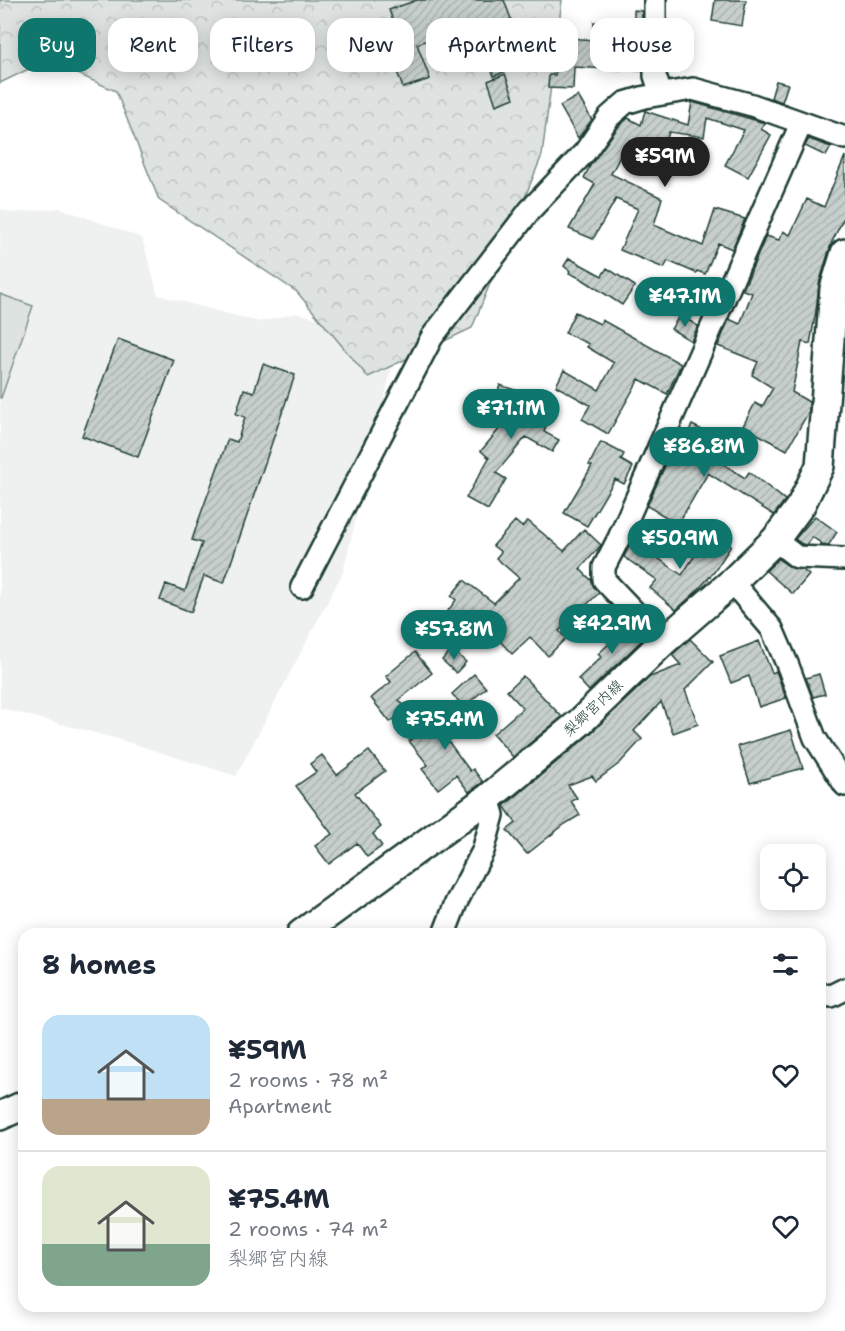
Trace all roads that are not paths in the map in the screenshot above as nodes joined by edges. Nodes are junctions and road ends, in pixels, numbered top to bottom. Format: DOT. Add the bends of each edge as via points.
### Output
graph roads {
  1 [pos="656,0"];
  2 [pos="661,94"];
  3 [pos="801,124"];
  4 [pos="845,138"];
  5 [pos="845,253"];
  6 [pos="775,540"];
  7 [pos="845,559"];
  8 [pos="732,582"];
  9 [pos="302,588"];
  10 [pos="663,642"];
  11 [pos="845,785"];
  12 [pos="488,798"];
  13 [pos="309,928"];
  14 [pos="446,928"];
  15 [pos="845,989"];
  16 [pos="826,995"];
  17 [pos="18,1108"];
  18 [pos="0,1116"];
  1 -- 2 [label="street" via="656,76"];
  2 -- 3 [label="street" via="693,88"];
  2 -- 9 [label="street" via="625,103 609,117 585,152 530,210 432,337"];
  3 -- 4 [label="street"];
  3 -- 10 [label="street" via="604,567 604,580"];
  5 -- 6 [label="main road, 梨郷宮内線" via="834,289 820,466 801,505"];
  6 -- 7 [label="street" via="797,557"];
  6 -- 8 [label="main road, 梨郷宮内線"];
  8 -- 10 [label="main road, 梨郷宮内線"];
  8 -- 11 [label="street" via="772,629 815,738"];
  10 -- 12 [label="main road, 梨郷宮内線" via="579,723"];
  12 -- 13 [label="main road, 梨郷宮内線"];
  12 -- 14 [label="street" via="493,815 483,851"];
  15 -- 16 [label="street"];
  17 -- 18 [label="main road"];
}
